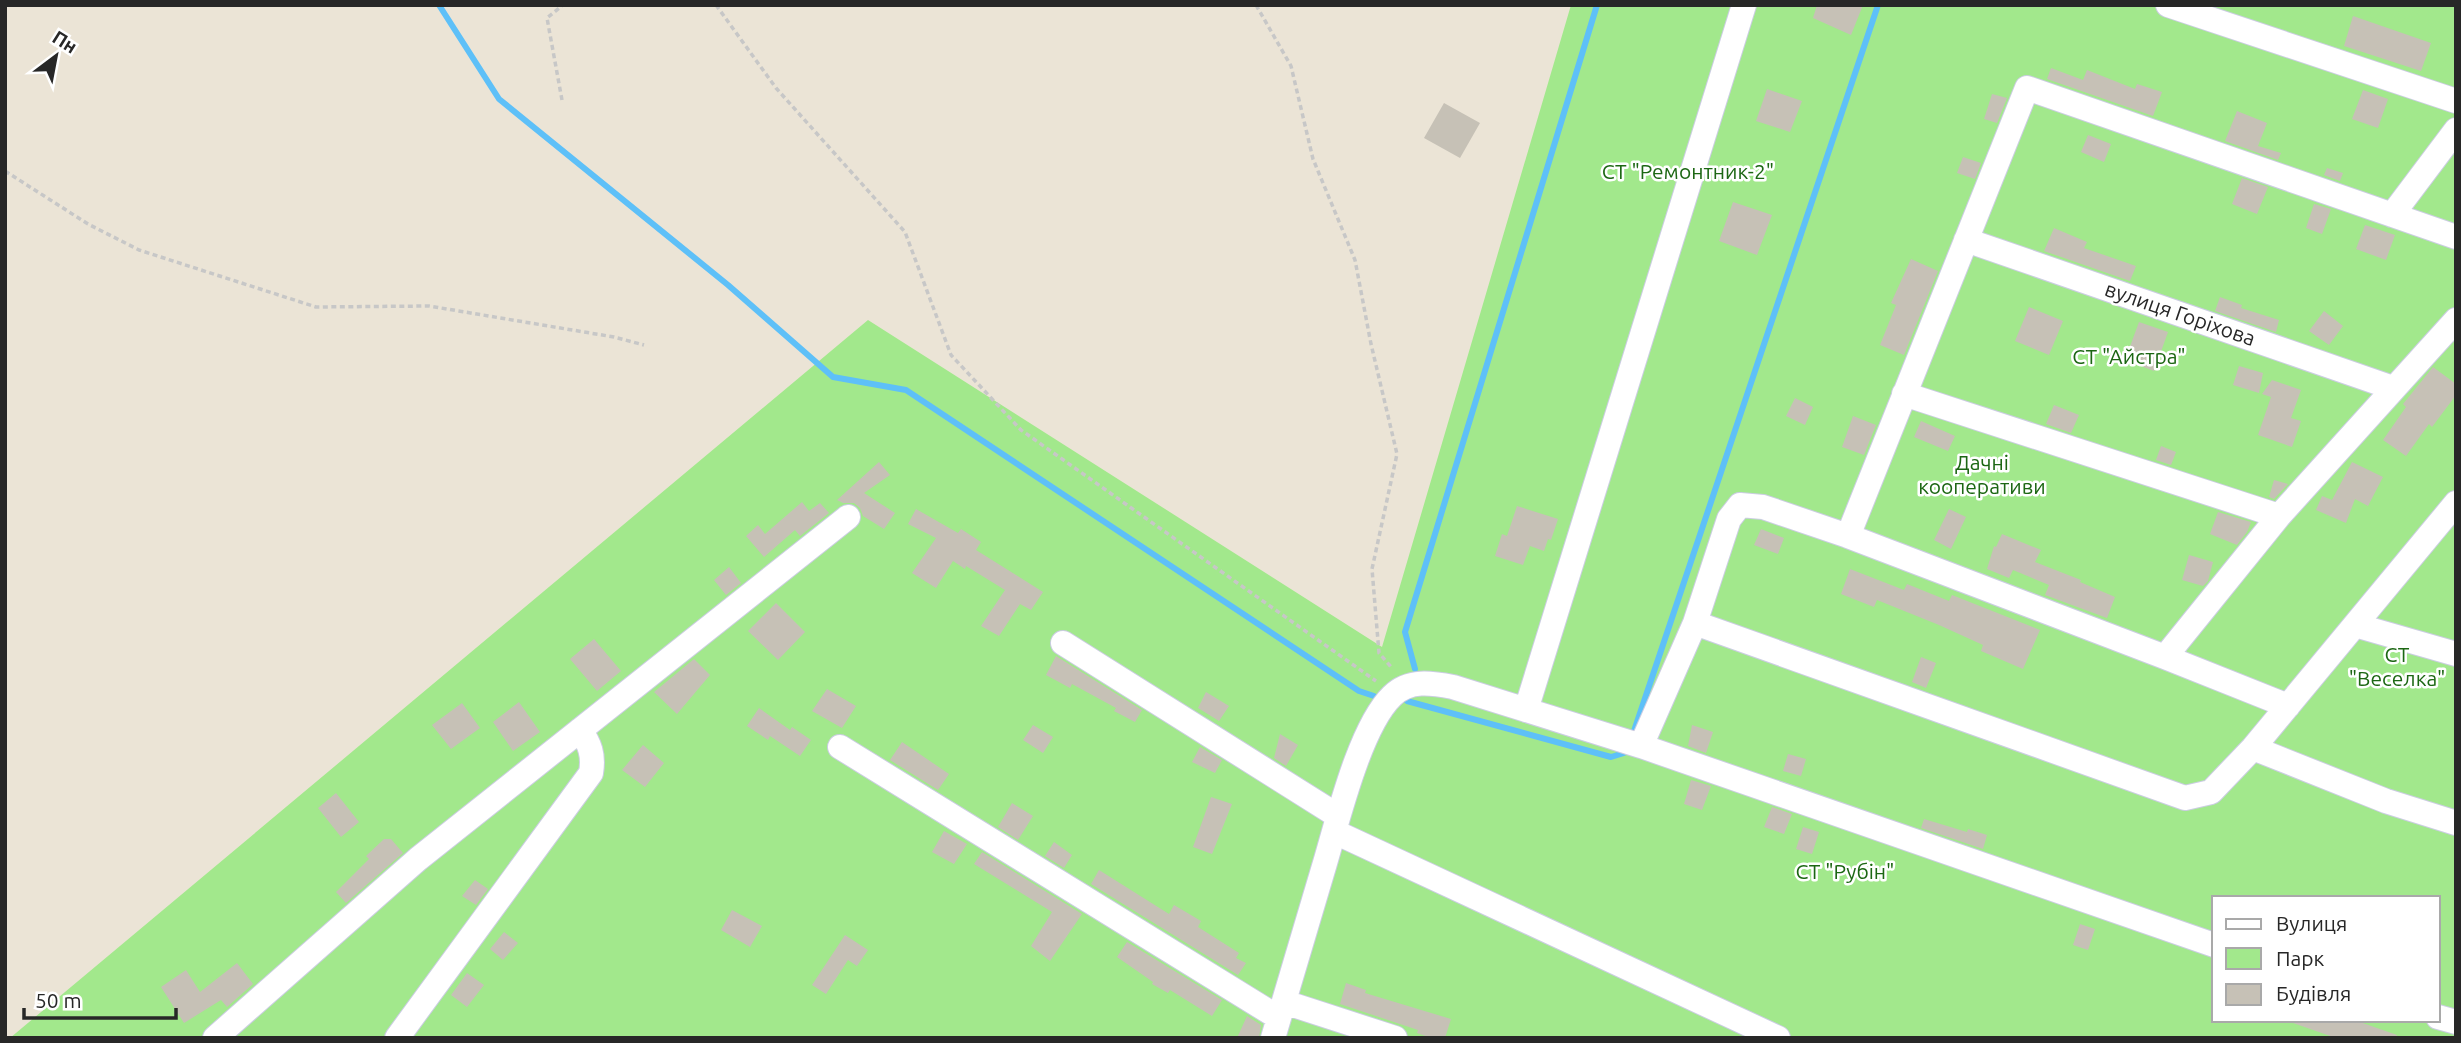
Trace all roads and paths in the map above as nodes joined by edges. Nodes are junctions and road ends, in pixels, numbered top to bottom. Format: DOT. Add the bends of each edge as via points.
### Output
graph roads {
  1 [pos="563,5"];
  2 [pos="716,5"];
  3 [pos="1256,5"];
  4 [pos="1744,5"];
  5 [pos="2168,5"];
  6 [pos="562,100"];
  7 [pos="2456,101"];
  8 [pos="2456,130"];
  9 [pos="5,171"];
  10 [pos="2392,215"];
  11 [pos="2456,237"];
  12 [pos="1966,240"];
  13 [pos="2456,320"];
  14 [pos="644,345"];
  15 [pos="2393,388"];
  16 [pos="1905,394"];
  17 [pos="2456,503"];
  18 [pos="2278,516"];
  19 [pos="848,517"];
  20 [pos="1848,536"];
  21 [pos="1695,623"];
  22 [pos="2355,625"];
  23 [pos="1063,643"];
  24 [pos="2456,654"];
  25 [pos="2165,657"];
  26 [pos="1400,690"];
  27 [pos="2288,706"];
  28 [pos="1526,710"];
  29 [pos="580,730"];
  30 [pos="1641,746"];
  31 [pos="840,747"];
  32 [pos="2253,748"];
  33 [pos="2456,823"];
  34 [pos="1336,824"];
  35 [pos="2212,944"];
  36 [pos="1278,1019"];
  37 [pos="215,1038"];
  38 [pos="397,1038"];
  39 [pos="1395,1038"];
  40 [pos="1778,1038"];
  1 -- 6 [label="path" via="547,18"];
  2 -- 26 [label="path" via="776,88 905,232 951,355 1021,430"];
  3 -- 26 [label="path" via="1291,66 1313,159 1355,260 1397,454 1372,569 1379,653"];
  4 -- 28 [label="street"];
  5 -- 7 [label="street"];
  8 -- 10 [label="street"];
  9 -- 14 [label="path" via="88,224 139,250 316,307 429,306"];
  10 -- 11 [label="street"];
  10 -- 12 [label="street" via="2027,88"];
  12 -- 15 [label="street, вулиця Горіхова"];
  12 -- 16 [label="street"];
  13 -- 15 [label="street"];
  15 -- 18 [label="street"];
  16 -- 18 [label="street"];
  16 -- 20 [label="street"];
  17 -- 22 [label="street"];
  18 -- 25 [label="street"];
  19 -- 29 [label="street"];
  20 -- 21 [label="street" via="1763,507 1740,505 1729,519"];
  20 -- 25 [label="street"];
  21 -- 30 [label="street"];
  21 -- 32 [label="street" via="2185,799 2211,792"];
  22 -- 24 [label="street"];
  22 -- 27 [label="street"];
  23 -- 34 [label="street"];
  25 -- 27 [label="street"];
  26 -- 28 [label="street" via="1420,683 1437,684"];
  26 -- 34 [label="street" via="1384,705 1367,736"];
  27 -- 32 [label="street"];
  28 -- 30 [label="street"];
  29 -- 37 [label="street" via="418,859"];
  29 -- 38 [label="street" via="590,744 591,773"];
  30 -- 35 [label="street"];
  31 -- 36 [label="street"];
  32 -- 33 [label="street" via="2386,802"];
  34 -- 36 [label="street"];
  34 -- 40 [label="street"];
  36 -- 39 [label="street"];
}
